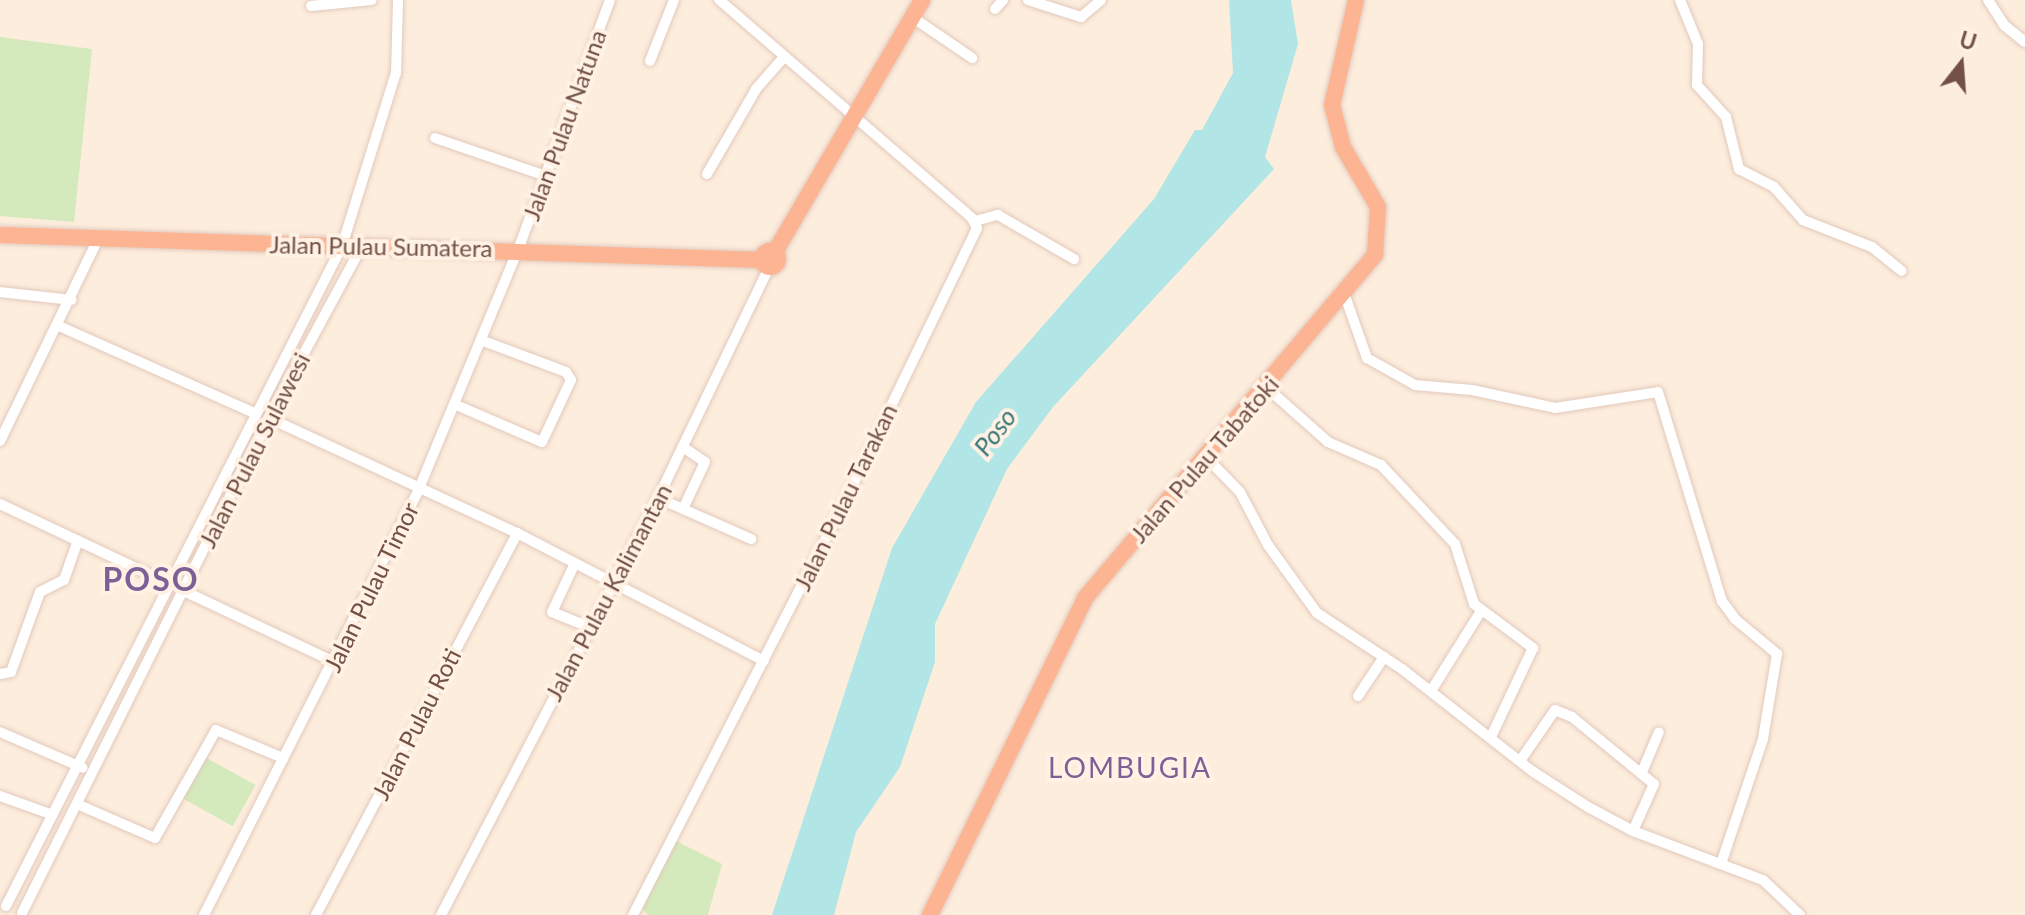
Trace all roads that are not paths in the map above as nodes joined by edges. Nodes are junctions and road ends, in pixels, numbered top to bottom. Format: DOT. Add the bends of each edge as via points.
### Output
graph roads {
  1 [pos="372,0"];
  2 [pos="398,0"];
  3 [pos="610,0"];
  4 [pos="674,0"];
  5 [pos="719,0"];
  6 [pos="922,0"];
  7 [pos="1028,0"];
  8 [pos="1101,0"];
  9 [pos="1356,0"];
  10 [pos="1680,0"];
  11 [pos="1988,0"];
  12 [pos="311,6"];
  13 [pos="912,17"];
  14 [pos="2025,42"];
  15 [pos="784,57"];
  16 [pos="972,58"];
  17 [pos="650,61"];
  18 [pos="851,118"];
  19 [pos="435,138"];
  20 [pos="707,174"];
  21 [pos="546,176"];
  22 [pos="975,221"];
  23 [pos="0,235"];
  24 [pos="78,240"];
  25 [pos="97,241"];
  26 [pos="342,246"];
  27 [pos="362,246"];
  28 [pos="518,250"];
  29 [pos="1074,259"];
  30 [pos="88,260"];
  31 [pos="769,260"];
  32 [pos="1902,271"];
  33 [pos="0,292"];
  34 [pos="317,294"];
  35 [pos="1345,296"];
  36 [pos="72,300"];
  37 [pos="330,303"];
  38 [pos="59,326"];
  39 [pos="481,340"];
  40 [pos="1266,387"];
  41 [pos="454,404"];
  42 [pos="254,413"];
  43 [pos="269,418"];
  44 [pos="0,441"];
  45 [pos="683,447"];
  46 [pos="1207,458"];
  47 [pos="217,490"];
  48 [pos="418,491"];
  49 [pos="230,496"];
  50 [pos="658,498"];
  51 [pos="0,504"];
  52 [pos="683,509"];
  53 [pos="517,533"];
  54 [pos="751,539"];
  55 [pos="78,540"];
  56 [pos="575,563"];
  57 [pos="614,582"];
  58 [pos="170,584"];
  59 [pos="184,591"];
  60 [pos="1481,611"];
  61 [pos="591,628"];
  62 [pos="1384,657"];
  63 [pos="764,661"];
  64 [pos="334,662"];
  65 [pos="0,674"];
  66 [pos="1431,691"];
  67 [pos="1358,696"];
  68 [pos="0,732"];
  69 [pos="1659,732"];
  70 [pos="1491,737"];
  71 [pos="283,758"];
  72 [pos="1520,761"];
  73 [pos="78,766"];
  74 [pos="92,772"];
  75 [pos="1642,772"];
  76 [pos="0,796"];
  77 [pos="77,804"];
  78 [pos="53,815"];
  79 [pos="1633,831"];
  80 [pos="1721,864"];
  81 [pos="12,910"];
  82 [pos="635,914"];
  83 [pos="204,915"];
  84 [pos="316,915"];
  85 [pos="441,915"];
  86 [pos="930,915"];
  87 [pos="1800,915"];
  1 -- 12 [label="street"];
  2 -- 26 [label="street, Jalan Pulau Sulawesi" via="396,73"];
  3 -- 21 [label="street, Jalan Pulau Natuna"];
  4 -- 17 [label="street"];
  5 -- 15 [label="street"];
  6 -- 13 [label="highway"];
  7 -- 8 [label="street" via="1081,17"];
  9 -- 35 [label="highway, Jalan Pulau Tabatoki" via="1332,105 1343,147 1378,207 1380,229 1372,262"];
  10 -- 32 [label="street" via="1698,44 1697,85 1726,117 1739,169 1774,187 1803,220 1872,247"];
  11 -- 14 [label="street" via="2004,25"];
  13 -- 16 [label="street"];
  13 -- 18 [label="highway"];
  15 -- 18 [label="street"];
  15 -- 20 [label="street" via="756,89"];
  18 -- 22 [label="street"];
  18 -- 31 [label="highway"];
  19 -- 21 [label="street"];
  21 -- 28 [label="street, Jalan Pulau Natuna"];
  22 -- 29 [label="street" via="998,215"];
  22 -- 63 [label="street, Jalan Pulau Tarakan" via="974,239"];
  23 -- 24 [label="highway, Jalan Pulau Sumatera"];
  24 -- 25 [label="highway, Jalan Pulau Sumatera"];
  24 -- 30 [label="street"];
  25 -- 26 [label="highway, Jalan Pulau Sumatera"];
  25 -- 30 [label="street"];
  26 -- 27 [label="highway, Jalan Pulau Sumatera"];
  26 -- 34 [label="street, Jalan Pulau Sulawesi"];
  27 -- 28 [label="highway, Jalan Pulau Sumatera"];
  27 -- 37 [label="street, Jalan Pulau Sulawesi"];
  28 -- 31 [label="highway, Jalan Pulau Sumatera"];
  28 -- 39 [label="street, Jalan Pulau Timor"];
  30 -- 36 [label="street"];
  31 -- 45 [label="street, Jalan Pulau Kalimantan"];
  33 -- 36 [label="street"];
  34 -- 37 [label="street"];
  34 -- 42 [label="street, Jalan Pulau Sulawesi"];
  35 -- 40 [label="highway, Jalan Pulau Tabatoki"];
  35 -- 80 [label="street" via="1367,358 1415,385 1472,390 1555,408 1658,392 1722,601 1777,654 1763,739"];
  36 -- 38 [label="street"];
  37 -- 43 [label="street, Jalan Pulau Sulawesi"];
  38 -- 42 [label="street"];
  38 -- 44 [label="street"];
  39 -- 41 [label="street, Jalan Pulau Timor"];
  39 -- 41 [label="street" via="566,372 571,380 542,442"];
  40 -- 46 [label="highway, Jalan Pulau Tabatoki"];
  40 -- 60 [label="street" via="1328,442 1381,465 1455,544 1470,596"];
  41 -- 48 [label="street, Jalan Pulau Timor"];
  42 -- 47 [label="street, Jalan Pulau Sulawesi"];
  43 -- 48 [label="street"];
  43 -- 49 [label="street, Jalan Pulau Sulawesi"];
  45 -- 50 [label="street, Jalan Pulau Kalimantan"];
  45 -- 52 [label="street" via="705,462"];
  46 -- 62 [label="street" via="1240,492 1311,607"];
  46 -- 86 [label="highway, Jalan Pulau Tabatoki" via="1085,598"];
  47 -- 49 [label="street"];
  47 -- 58 [label="street, Jalan Pulau Sulawesi"];
  48 -- 53 [label="street"];
  48 -- 64 [label="street, Jalan Pulau Timor"];
  49 -- 59 [label="street, Jalan Pulau Sulawesi"];
  50 -- 52 [label="street"];
  50 -- 57 [label="street, Jalan Pulau Kalimantan"];
  51 -- 55 [label="street"];
  52 -- 54 [label="street"];
  53 -- 56 [label="street"];
  53 -- 84 [label="street, Jalan Pulau Roti"];
  55 -- 58 [label="street"];
  55 -- 65 [label="street" via="64,580 40,592 11,672"];
  56 -- 57 [label="street"];
  56 -- 61 [label="street" via="552,612"];
  57 -- 61 [label="street, Jalan Pulau Kalimantan"];
  57 -- 63 [label="street"];
  58 -- 73 [label="street, Jalan Pulau Sulawesi"];
  59 -- 64 [label="street"];
  59 -- 74 [label="street, Jalan Pulau Sulawesi"];
  60 -- 66 [label="street"];
  60 -- 70 [label="street" via="1533,649"];
  61 -- 85 [label="street, Jalan Pulau Kalimantan"];
  62 -- 66 [label="street"];
  62 -- 67 [label="street"];
  63 -- 82 [label="street, Jalan Pulau Tarakan"];
  64 -- 71 [label="street, Jalan Pulau Timor"];
  66 -- 70 [label="street"];
  68 -- 73 [label="street"];
  69 -- 75 [label="street"];
  70 -- 72 [label="street"];
  71 -- 77 [label="street" via="216,730 155,838"];
  71 -- 83 [label="street, Jalan Pulau Timor"];
  72 -- 75 [label="street" via="1559,709"];
  72 -- 79 [label="street"];
  73 -- 74 [label="street"];
  73 -- 78 [label="street, Jalan Pulau Sulawesi"];
  74 -- 77 [label="street, Jalan Pulau Sulawesi"];
  75 -- 79 [label="street" via="1655,790"];
  76 -- 78 [label="street"];
  77 -- 81 [label="street, Jalan Pulau Sulawesi"];
  78 -- 81 [label="street, Jalan Pulau Sulawesi"];
  79 -- 80 [label="street"];
  80 -- 87 [label="street" via="1772,885"];
}
